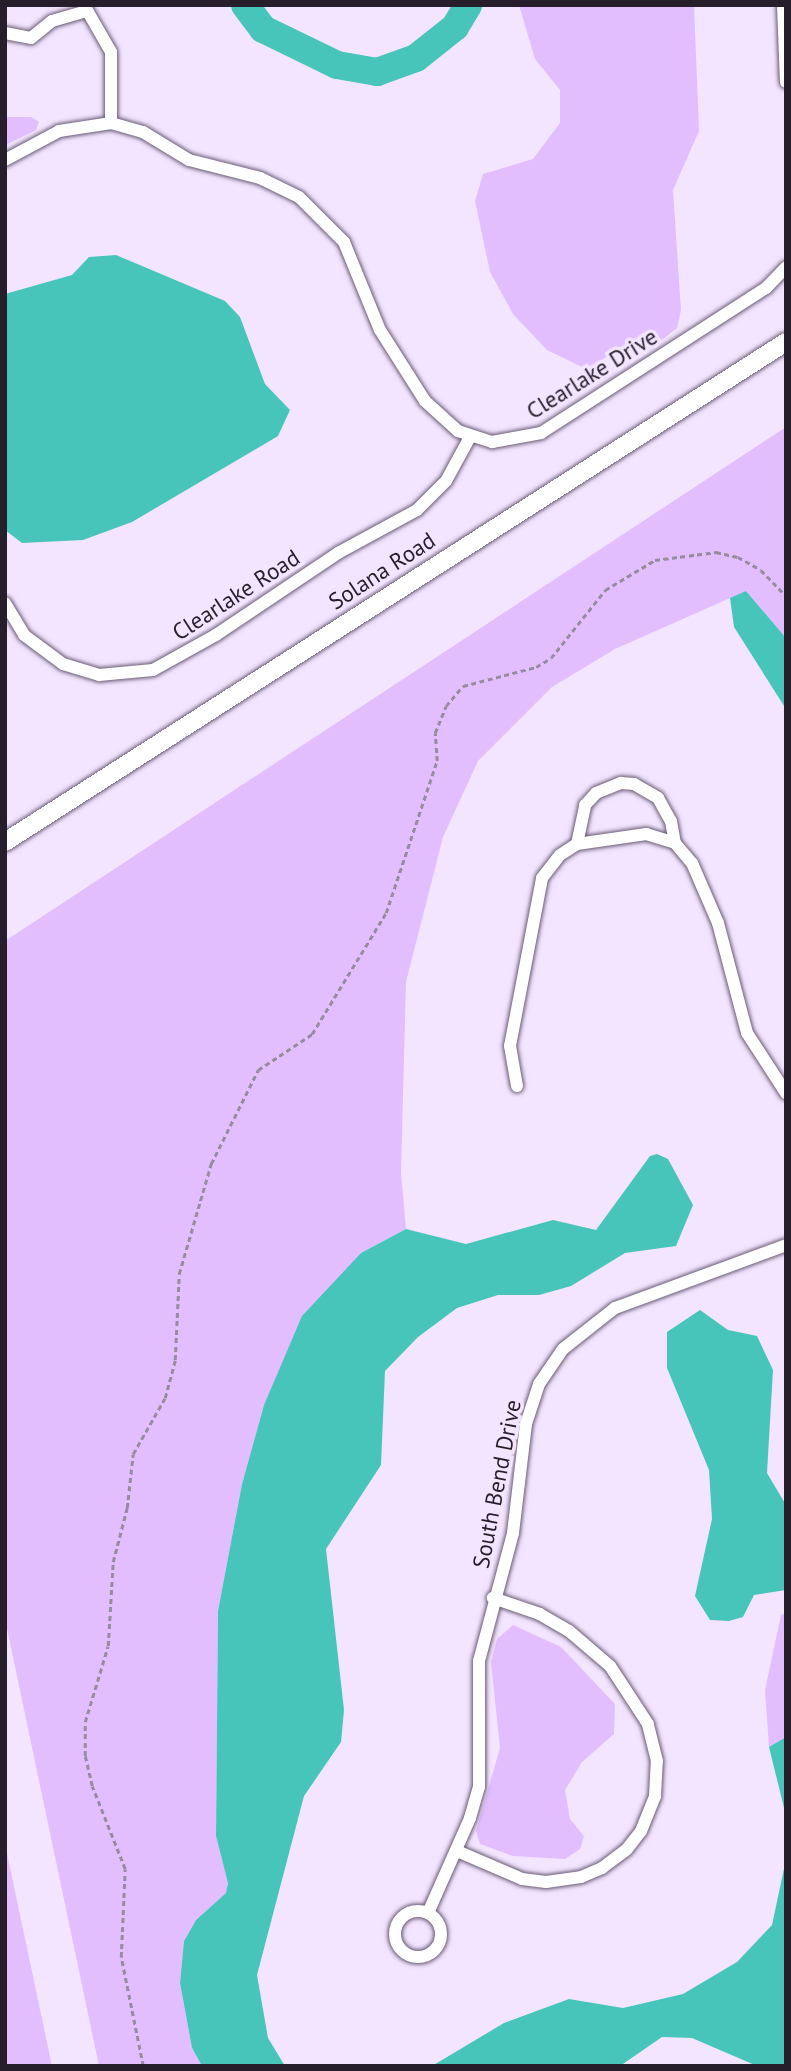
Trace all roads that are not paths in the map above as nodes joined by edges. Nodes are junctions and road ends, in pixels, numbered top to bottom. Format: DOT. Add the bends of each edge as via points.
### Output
graph roads {
  1 [pos="783,5"];
  2 [pos="86,8"];
  3 [pos="5,33"];
  4 [pos="786,82"];
  5 [pos="111,122"];
  6 [pos="5,160"];
  7 [pos="786,267"];
  8 [pos="786,342"];
  9 [pos="470,437"];
  10 [pos="5,603"];
  11 [pos="5,842"];
  12 [pos="675,843"];
  13 [pos="577,844"];
  14 [pos="517,1086"];
  15 [pos="786,1093"];
  16 [pos="786,1245"];
  17 [pos="493,1598"];
  18 [pos="457,1851"];
  19 [pos="428,1913"];
  1 -- 4 [label="street"];
  2 -- 3 [label="street" via="52,22 31,38"];
  2 -- 5 [label="street" via="111,52"];
  5 -- 6 [label="street, Clearlake Drive" via="59,131"];
  5 -- 9 [label="street, Clearlake Drive" via="143,132 189,160 280,186 316,209 344,242 380,330 425,401 445,423"];
  7 -- 9 [label="street, Clearlake Drive" via="756,295 541,433 504,442"];
  8 -- 11 [label="street, Solana Road"];
  9 -- 10 [label="street, Clearlake Road" via="446,481 417,510 338,553 216,635 153,670 99,675 63,664 24,635"];
  12 -- 13 [label="street" via="646,834"];
  12 -- 13 [label="street" via="666,809 658,798 634,784 621,783 596,793 585,805"];
  12 -- 15 [label="street" via="707,892 747,1032"];
  13 -- 14 [label="street" via="550,865 537,892 510,1046"];
  16 -- 17 [label="street, South Bend Drive" via="635,1298 596,1320 562,1349 531,1404 513,1533"];
  17 -- 18 [label="street, South Bend Drive" via="479,1661 479,1787"];
  17 -- 18 [label="street" via="540,1614 569,1631 610,1666 648,1724 657,1761 656,1796 648,1818 626,1849 581,1877 546,1882 522,1879"];
  18 -- 19 [label="street, South Bend Drive"];
}
